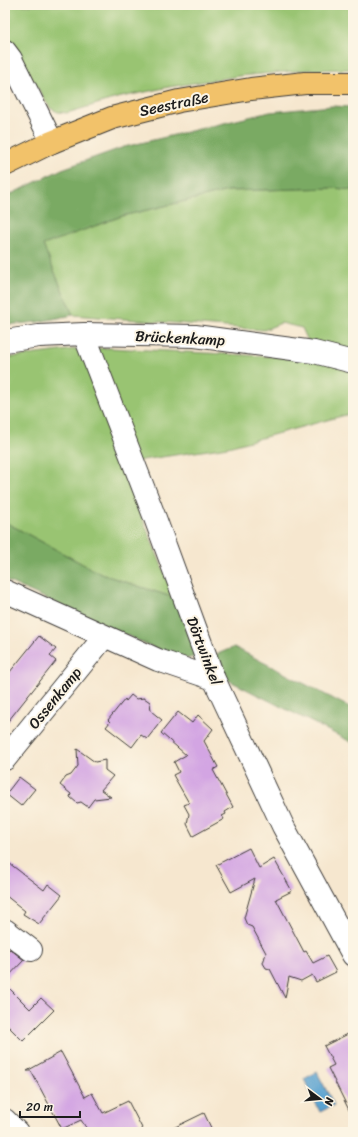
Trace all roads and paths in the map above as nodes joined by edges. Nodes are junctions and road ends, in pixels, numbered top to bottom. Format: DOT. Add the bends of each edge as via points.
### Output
graph roads {
  1 [pos="5,51"];
  2 [pos="353,83"];
  3 [pos="52,142"];
  4 [pos="5,165"];
  5 [pos="84,334"];
  6 [pos="5,341"];
  7 [pos="353,362"];
  8 [pos="5,591"];
  9 [pos="104,636"];
  10 [pos="214,679"];
  11 [pos="5,759"];
  12 [pos="5,930"];
  13 [pos="31,950"];
  14 [pos="353,955"];
  15 [pos="5,1120"];
  16 [pos="17,1132"];
  1 -- 3 [label="street"];
  2 -- 3 [label="main road, Seestraße" via="304,83 179,101 112,118"];
  3 -- 4 [label="main road, Seestraße"];
  5 -- 6 [label="street, Brückenkamp"];
  5 -- 7 [label="street, Brückenkamp" via="195,336 314,352"];
  5 -- 10 [label="street, Dörtwinkel"];
  8 -- 9 [label="street"];
  9 -- 10 [label="street" via="158,660"];
  9 -- 11 [label="street, Ossenkamp"];
  10 -- 14 [label="street, Dörtwinkel" via="283,826"];
  12 -- 13 [label="street"];
  15 -- 16 [label="street"];
}
